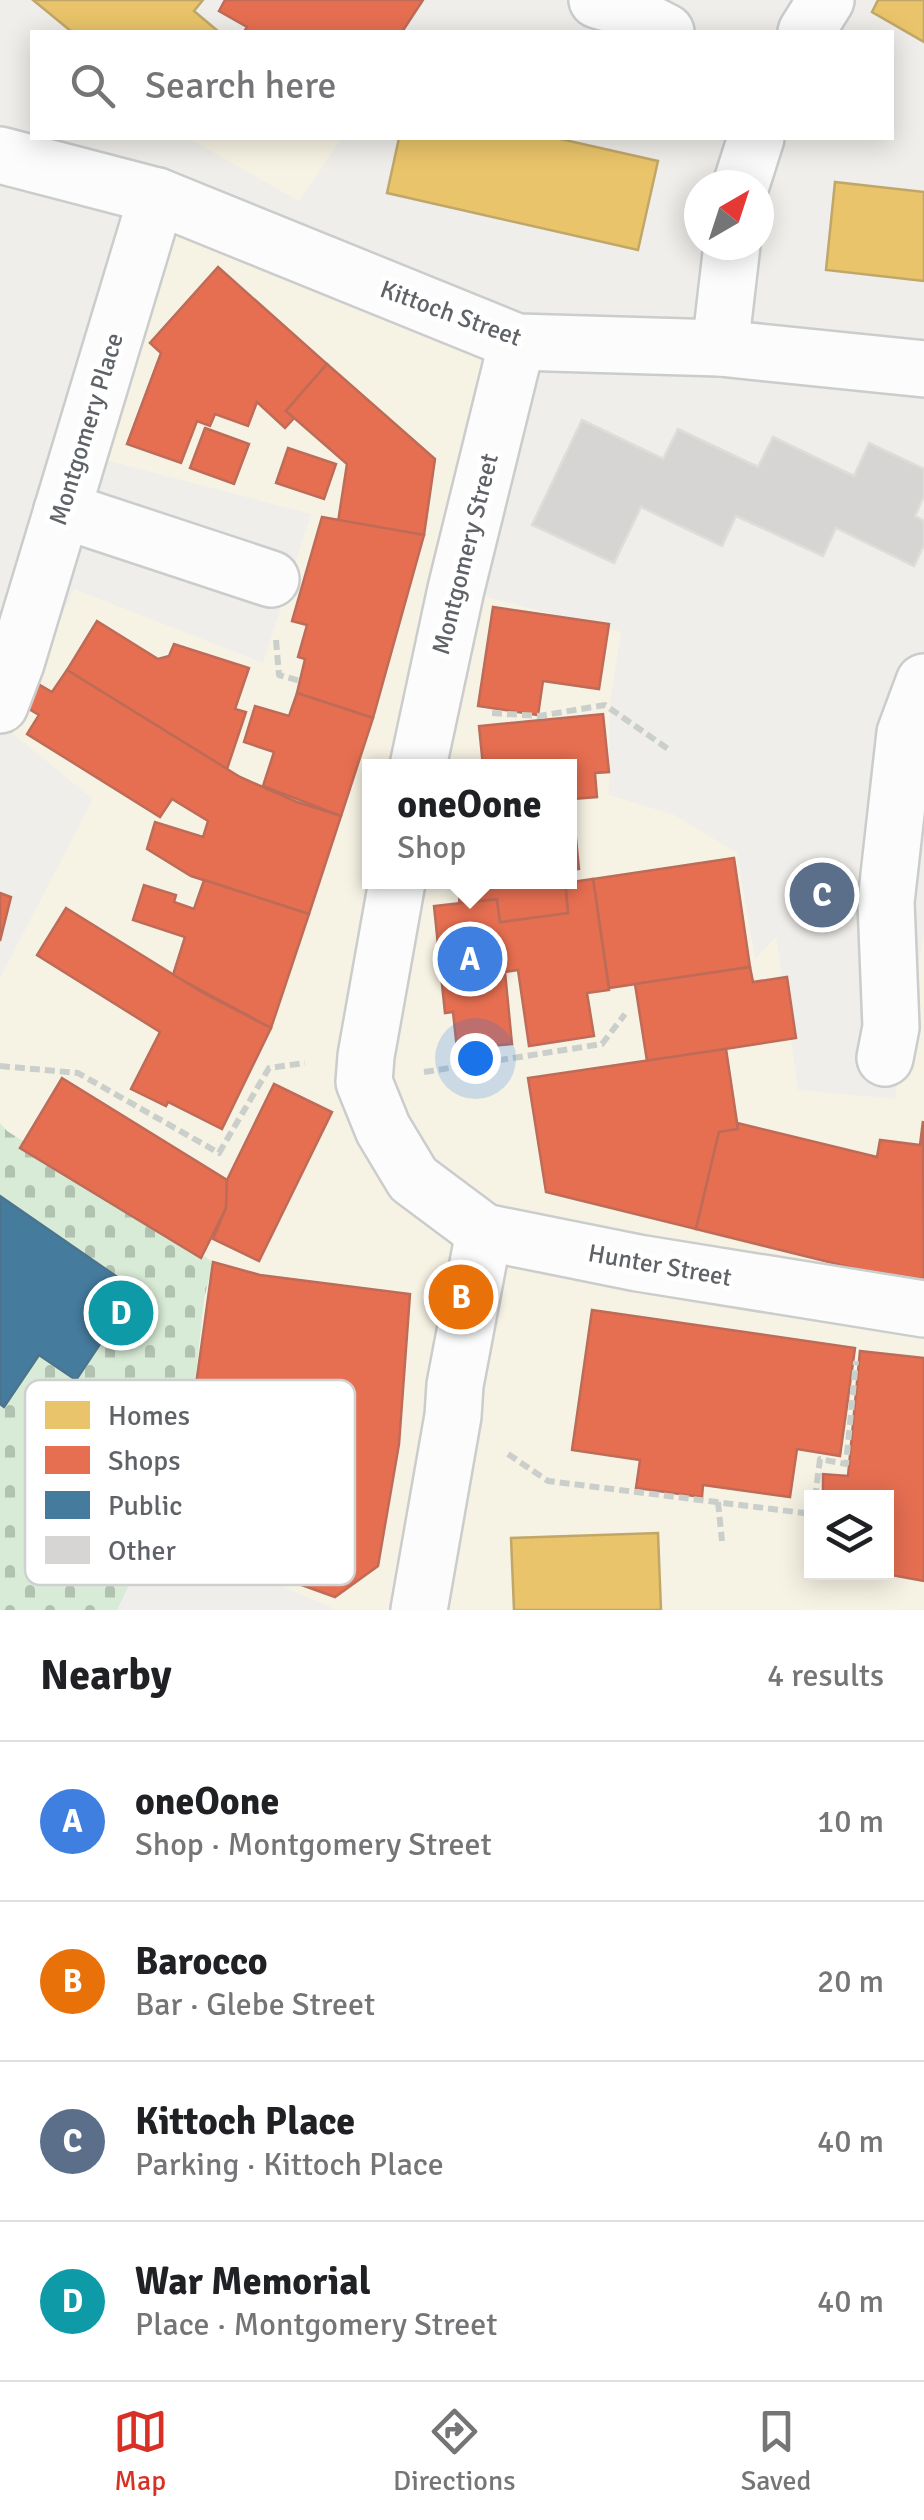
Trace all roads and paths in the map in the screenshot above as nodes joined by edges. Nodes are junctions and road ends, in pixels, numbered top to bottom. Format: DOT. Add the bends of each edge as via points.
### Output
graph roads {
  1 [pos="597,0"];
  2 [pos="826,0"];
  3 [pos="662,30"];
  4 [pos="807,30"];
  5 [pos="755,140"];
  6 [pos="0,154"];
  7 [pos="746,170"];
  8 [pos="156,196"];
  9 [pos="730,260"];
  10 [pos="517,342"];
  11 [pos="720,348"];
  12 [pos="924,369"];
  13 [pos="62,510"];
  14 [pos="271,579"];
  15 [pos="924,682"];
  16 [pos="8,684"];
  17 [pos="428,710"];
  18 [pos="671,750"];
  19 [pos="419,759"];
  20 [pos="396,889"];
  21 [pos="625,1014"];
  22 [pos="885,1058"];
  23 [pos="0,1066"];
  24 [pos="365,1069"];
  25 [pos="484,1232"];
  26 [pos="844,1296"];
  27 [pos="924,1309"];
  28 [pos="454,1400"];
  29 [pos="816,1490"];
  30 [pos="718,1502"];
  31 [pos="804,1513"];
  32 [pos="722,1541"];
  33 [pos="419,1610"];
  1 -- 3 [label="street"];
  2 -- 4 [label="street"];
  5 -- 7 [label="street"];
  6 -- 8 [label="street, Kittoch Street"];
  8 -- 10 [label="street, Kittoch Street"];
  8 -- 13 [label="street, Montgomery Place"];
  9 -- 11 [label="street"];
  10 -- 11 [label="street, Kittoch Street"];
  10 -- 17 [label="street, Montgomery Street"];
  11 -- 12 [label="street, Kittoch Street"];
  13 -- 14 [label="street"];
  13 -- 16 [label="street, Montgomery Place"];
  15 -- 22 [label="street" via="905,733 886,902 891,1027"];
  17 -- 18 [label="path" via="539,716 605,706"];
  17 -- 19 [label="street, Montgomery Street"];
  20 -- 24 [label="street"];
  21 -- 24 [label="path" via="602,1044"];
  23 -- 24 [label="path" via="78,1072 219,1153 268,1068"];
  24 -- 25 [label="street, Hunter Street" via="383,1129 414,1180"];
  25 -- 26 [label="street, Hunter Street"];
  25 -- 28 [label="street"];
  26 -- 27 [label="street, Hunter Street"];
  26 -- 29 [label="path" via="858,1349 846,1464 820,1459"];
  28 -- 30 [label="path" via="548,1481"];
  28 -- 33 [label="street"];
  30 -- 31 [label="path"];
  30 -- 32 [label="path"];
}
